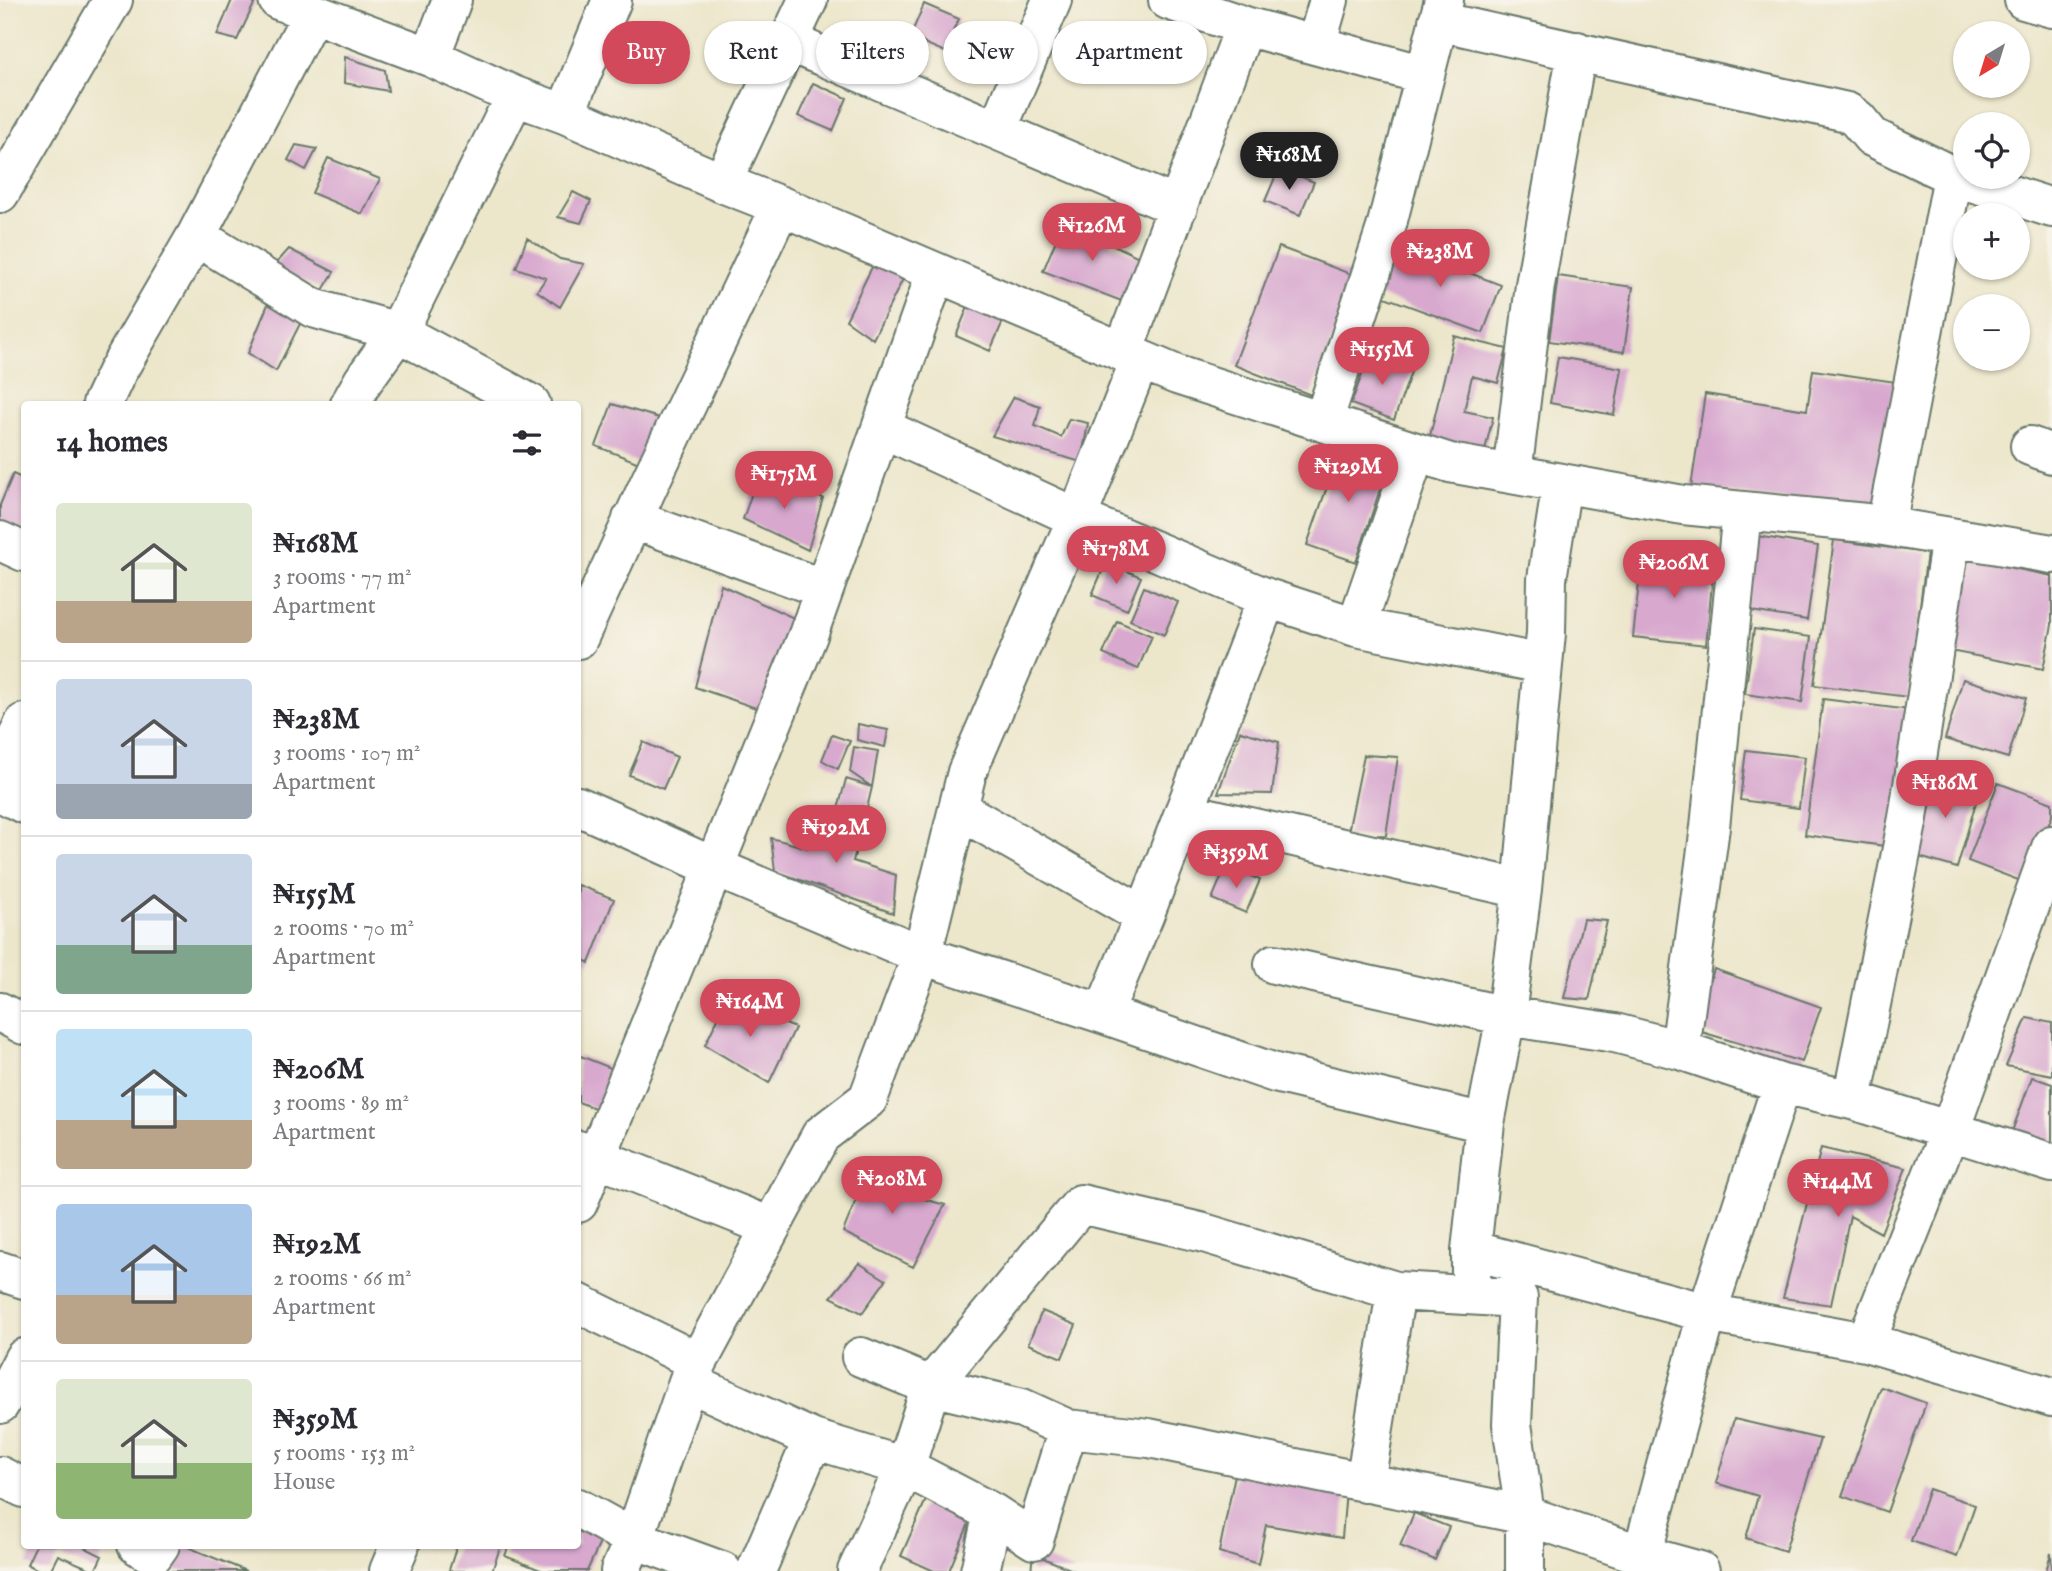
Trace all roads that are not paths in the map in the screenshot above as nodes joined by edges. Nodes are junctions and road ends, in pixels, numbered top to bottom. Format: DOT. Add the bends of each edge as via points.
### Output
graph roads {
  1 [pos="113,0"];
  2 [pos="452,0"];
  3 [pos="612,0"];
  4 [pos="808,0"];
  5 [pos="1052,0"];
  6 [pos="1168,0"];
  7 [pos="1329,0"];
  8 [pos="2024,0"];
  9 [pos="295,7"];
  10 [pos="2052,8"];
  11 [pos="1441,10"];
  12 [pos="798,21"];
  13 [pos="1245,26"];
  14 [pos="1316,45"];
  15 [pos="802,48"];
  16 [pos="1577,51"];
  17 [pos="430,57"];
  18 [pos="1425,75"];
  19 [pos="769,84"];
  20 [pos="514,96"];
  21 [pos="565,114"];
  22 [pos="997,130"];
  23 [pos="1953,176"];
  24 [pos="722,183"];
  25 [pos="1993,189"];
  26 [pos="0,193"];
  27 [pos="781,206"];
  28 [pos="1178,207"];
  29 [pos="2052,208"];
  30 [pos="196,236"];
  31 [pos="936,273"];
  32 [pos="398,332"];
  33 [pos="1132,356"];
  34 [pos="103,401"];
  35 [pos="353,401"];
  36 [pos="525,401"];
  37 [pos="1323,422"];
  38 [pos="881,428"];
  39 [pos="1416,452"];
  40 [pos="1512,474"];
  41 [pos="1562,483"];
  42 [pos="1742,511"];
  43 [pos="1077,518"];
  44 [pos="632,519"];
  45 [pos="1886,526"];
  46 [pos="1951,537"];
  47 [pos="0,541"];
  48 [pos="21,551"];
  49 [pos="2052,554"];
  50 [pos="824,589"];
  51 [pos="587,593"];
  52 [pos="1267,598"];
  53 [pos="581,624"];
  54 [pos="1356,627"];
  55 [pos="1543,664"];
  56 [pos="21,729"];
  57 [pos="0,773"];
  58 [pos="0,792"];
  59 [pos="21,802"];
  60 [pos="581,807"];
  61 [pos="958,809"];
  62 [pos="1184,812"];
  63 [pos="2052,845"];
  64 [pos="714,867"];
  65 [pos="1522,889"];
  66 [pos="1144,916"];
  67 [pos="922,956"];
  68 [pos="1275,964"];
  69 [pos="0,1013"];
  70 [pos="1102,1014"];
  71 [pos="1506,1016"];
  72 [pos="21,1024"];
  73 [pos="1680,1050"];
  74 [pos="1782,1084"];
  75 [pos="1852,1100"];
  76 [pos="1485,1123"];
  77 [pos="1950,1130"];
  78 [pos="586,1155"];
  79 [pos="2052,1163"];
  80 [pos="581,1185"];
  81 [pos="771,1227"];
  82 [pos="1471,1250"];
  83 [pos="0,1271"];
  84 [pos="21,1278"];
  85 [pos="1396,1291"];
  86 [pos="1471,1295"];
  87 [pos="581,1305"];
  88 [pos="1707,1313"];
  89 [pos="1866,1342"];
  90 [pos="861,1357"];
  91 [pos="21,1364"];
  92 [pos="693,1372"];
  93 [pos="931,1386"];
  94 [pos="2052,1397"];
  95 [pos="0,1404"];
  96 [pos="1068,1429"];
  97 [pos="813,1438"];
  98 [pos="905,1467"];
  99 [pos="0,1476"];
  100 [pos="1366,1483"];
  101 [pos="21,1486"];
  102 [pos="581,1511"];
  103 [pos="993,1513"];
  104 [pos="1525,1515"];
  105 [pos="398,1549"];
  106 [pos="627,1555"];
  107 [pos="1642,1555"];
  108 [pos="389,1571"];
  109 [pos="722,1571"];
  110 [pos="756,1571"];
  111 [pos="857,1571"];
  112 [pos="980,1571"];
  113 [pos="1525,1571"];
  114 [pos="1700,1571"];
  1 -- 26 [label="street"];
  2 -- 17 [label="street"];
  3 -- 21 [label="street"];
  4 -- 12 [label="street"];
  5 -- 22 [label="street"];
  6 -- 13 [label="street"];
  7 -- 14 [label="street"];
  8 -- 10 [label="street"];
  9 -- 17 [label="street"];
  9 -- 30 [label="street"];
  11 -- 16 [label="street"];
  11 -- 18 [label="street"];
  13 -- 14 [label="street"];
  13 -- 28 [label="street"];
  14 -- 18 [label="street"];
  15 -- 22 [label="street"];
  16 -- 23 [label="street" via="1847,112 1872,137"];
  16 -- 40 [label="street" via="1535,285"];
  17 -- 20 [label="street"];
  18 -- 37 [label="street" via="1386,228"];
  19 -- 24 [label="street"];
  20 -- 21 [label="street"];
  20 -- 32 [label="street"];
  21 -- 24 [label="street"];
  22 -- 28 [label="street"];
  23 -- 45 [label="street"];
  24 -- 27 [label="street"];
  25 -- 29 [label="street"];
  27 -- 31 [label="street"];
  27 -- 44 [label="street"];
  28 -- 33 [label="street"];
  30 -- 32 [label="street" via="313,308"];
  30 -- 34 [label="street"];
  31 -- 33 [label="street"];
  31 -- 38 [label="street"];
  32 -- 35 [label="street"];
  32 -- 36 [label="street"];
  33 -- 37 [label="street"];
  33 -- 43 [label="street"];
  37 -- 39 [label="street"];
  38 -- 43 [label="street"];
  38 -- 50 [label="street"];
  39 -- 40 [label="street"];
  39 -- 54 [label="street"];
  40 -- 41 [label="street"];
  41 -- 42 [label="street"];
  41 -- 55 [label="street" via="1546,579"];
  42 -- 45 [label="street"];
  42 -- 73 [label="street" via="1710,827"];
  43 -- 52 [label="street"];
  43 -- 61 [label="street" via="967,772"];
  44 -- 50 [label="street"];
  44 -- 51 [label="street"];
  45 -- 46 [label="street"];
  46 -- 49 [label="street"];
  46 -- 75 [label="street" via="1908,818"];
  47 -- 48 [label="street"];
  50 -- 64 [label="street"];
  51 -- 53 [label="street"];
  52 -- 54 [label="street"];
  52 -- 62 [label="street"];
  54 -- 55 [label="street"];
  55 -- 65 [label="street"];
  56 -- 57 [label="street"];
  58 -- 59 [label="street"];
  60 -- 64 [label="street"];
  61 -- 66 [label="street"];
  61 -- 67 [label="street"];
  62 -- 65 [label="street"];
  62 -- 66 [label="street"];
  63 -- 77 [label="street"];
  64 -- 67 [label="street"];
  64 -- 78 [label="street"];
  65 -- 71 [label="street"];
  66 -- 70 [label="street"];
  67 -- 70 [label="street"];
  67 -- 81 [label="street" via="868,1099 821,1135"];
  68 -- 71 [label="street"];
  69 -- 72 [label="street"];
  70 -- 76 [label="street" via="1275,1073"];
  71 -- 73 [label="street" via="1615,1033"];
  71 -- 76 [label="street"];
  73 -- 74 [label="street"];
  74 -- 75 [label="street"];
  74 -- 88 [label="street"];
  75 -- 77 [label="street"];
  76 -- 82 [label="street"];
  77 -- 79 [label="street"];
  77 -- 89 [label="street"];
  78 -- 80 [label="street"];
  78 -- 81 [label="street"];
  81 -- 92 [label="street"];
  82 -- 86 [label="street"];
  82 -- 88 [label="street"];
  83 -- 84 [label="street"];
  85 -- 86 [label="street"];
  85 -- 93 [label="street" via="1204,1233 1081,1204"];
  85 -- 100 [label="street"];
  86 -- 104 [label="street" via="1518,1297 1512,1424"];
  87 -- 92 [label="street"];
  88 -- 89 [label="street"];
  88 -- 107 [label="street"];
  89 -- 94 [label="street"];
  90 -- 93 [label="street"];
  91 -- 95 [label="street"];
  92 -- 97 [label="street"];
  92 -- 106 [label="street"];
  93 -- 96 [label="street" via="1022,1408"];
  93 -- 98 [label="street"];
  96 -- 100 [label="street" via="1149,1438"];
  96 -- 103 [label="street" via="1034,1540"];
  97 -- 98 [label="street"];
  97 -- 110 [label="street"];
  98 -- 103 [label="street"];
  98 -- 111 [label="street"];
  99 -- 101 [label="street"];
  100 -- 104 [label="street"];
  102 -- 106 [label="street"];
  103 -- 112 [label="street"];
  104 -- 107 [label="street"];
  104 -- 113 [label="street"];
  105 -- 108 [label="street"];
  106 -- 109 [label="street"];
  107 -- 114 [label="street"];
}
